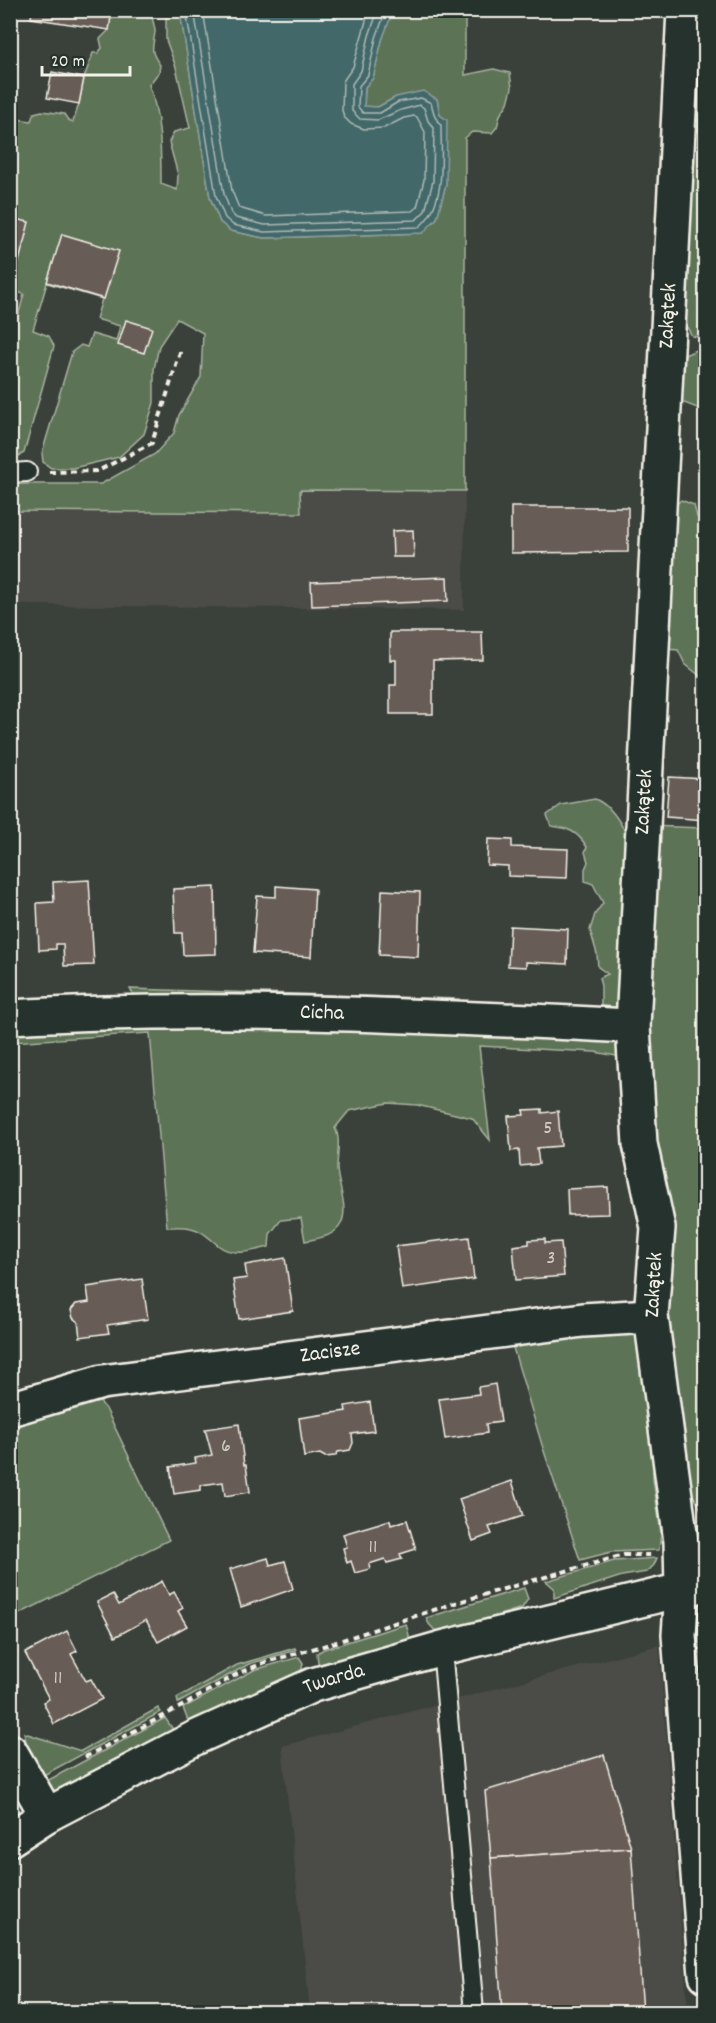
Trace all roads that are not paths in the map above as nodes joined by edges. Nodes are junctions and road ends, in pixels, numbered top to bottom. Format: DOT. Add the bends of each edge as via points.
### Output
graph roads {
  1 [pos="684,10"];
  2 [pos="10,1017"];
  3 [pos="633,1026"];
  4 [pos="651,1316"];
  5 [pos="10,1409"];
  6 [pos="694,1587"];
  7 [pos="442,1648"];
  8 [pos="10,1750"];
  9 [pos="47,1815"];
  10 [pos="10,1839"];
  11 [pos="705,1975"];
  12 [pos="474,2013"];
  1 -- 3 [label="street, Zakątek"];
  2 -- 3 [label="street, Cicha" via="187,1010 340,1012"];
  3 -- 4 [label="street, Zakątek" via="640,1144 658,1228"];
  4 -- 5 [label="street, Zacisze" via="583,1320 102,1382"];
  4 -- 6 [label="street, Zakątek" via="681,1541"];
  6 -- 7 [label="street, Twarda"];
  6 -- 11 [label="street, Zakątek" via="679,1635"];
  7 -- 9 [label="street, Twarda" via="313,1685 195,1738"];
  7 -- 12 [label="lane"];
  8 -- 9 [label="street"];
  9 -- 10 [label="street, Twarda"];
}
